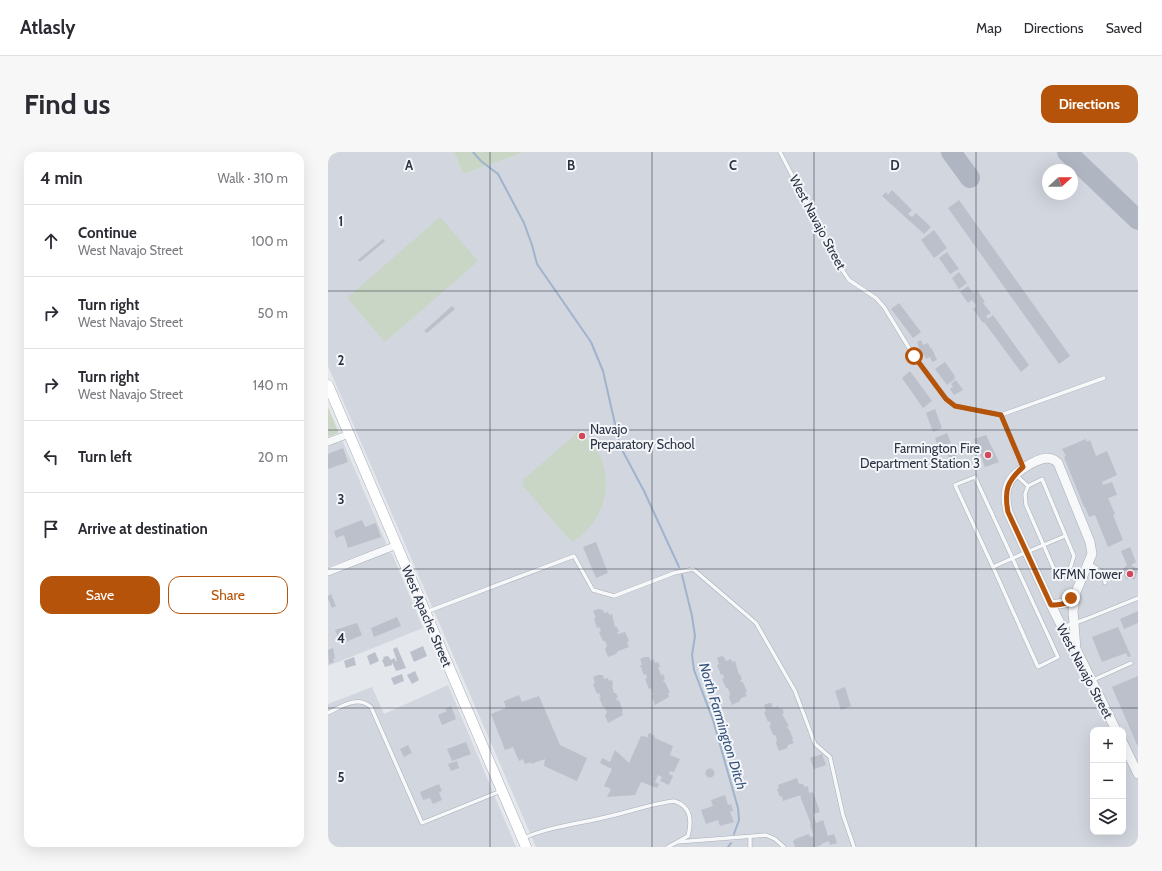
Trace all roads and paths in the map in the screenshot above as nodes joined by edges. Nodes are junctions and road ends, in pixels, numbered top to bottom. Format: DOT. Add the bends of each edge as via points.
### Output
graph roads {
  1 [pos="780,152"];
  2 [pos="1104,378"];
  3 [pos="328,385"];
  4 [pos="1001,415"];
  5 [pos="349,434"];
  6 [pos="328,442"];
  7 [pos="1023,467"];
  8 [pos="1015,475"];
  9 [pos="1028,486"];
  10 [pos="1065,536"];
  11 [pos="397,545"];
  12 [pos="1043,545"];
  13 [pos="1027,552"];
  14 [pos="1013,558"];
  15 [pos="1088,564"];
  16 [pos="993,567"];
  17 [pos="328,572"];
  18 [pos="1105,583"];
  19 [pos="1076,592"];
  20 [pos="1138,598"];
  21 [pos="1051,605"];
  22 [pos="425,613"];
  23 [pos="1074,623"];
  24 [pos="1062,628"];
  25 [pos="1076,649"];
  26 [pos="1131,664"];
  27 [pos="1092,681"];
  28 [pos="328,713"];
  29 [pos="1115,727"];
  30 [pos="1126,750"];
  31 [pos="1138,774"];
  32 [pos="502,791"];
  33 [pos="750,836"];
  34 [pos="676,842"];
  35 [pos="524,843"];
  36 [pos="668,847"];
  37 [pos="750,847"];
  38 [pos="784,847"];
  39 [pos="854,847"];
  1 -- 4 [label="lane, West Navajo Street" via="837,262 849,280 876,298 884,307 914,356 946,399 955,406"];
  2 -- 4 [label="lane"];
  3 -- 5 [label="main road, West Apache Street"];
  4 -- 7 [label="lane"];
  5 -- 6 [label="street"];
  5 -- 11 [label="main road, West Apache Street"];
  7 -- 8 [label="street, West Navajo Street"];
  7 -- 15 [label="street" via="1046,458 1058,463 1090,542 1092,554"];
  8 -- 9 [label="lane"];
  8 -- 13 [label="street, West Navajo Street" via="1010,482 1006,501 1008,512"];
  9 -- 10 [label="lane" via="1042,479"];
  9 -- 12 [label="lane" via="1025,494 1026,505"];
  10 -- 12 [label="lane"];
  10 -- 12 [label="lane" via="1074,556 1069,572 1057,576"];
  11 -- 17 [label="street"];
  11 -- 22 [label="main road, West Apache Street"];
  12 -- 13 [label="lane"];
  13 -- 14 [label="lane"];
  13 -- 21 [label="street, West Navajo Street"];
  14 -- 16 [label="lane"];
  14 -- 16 [label="lane" via="975,476 955,485"];
  14 -- 16 [label="lane" via="1058,657 1052,661 1038,667"];
  15 -- 18 [label="lane" via="1101,571"];
  15 -- 19 [label="street"];
  19 -- 21 [label="street" via="1065,603"];
  19 -- 23 [label="street"];
  20 -- 23 [label="lane"];
  21 -- 24 [label="street, West Navajo Street"];
  22 -- 32 [label="main road, West Apache Street"];
  22 -- 39 [label="lane" via="574,556 593,590 614,596 674,573 693,569 756,623 795,692 815,744 830,757 843,815"];
  23 -- 24 [label="lane"];
  23 -- 25 [label="street"];
  24 -- 25 [label="street, West Navajo Street"];
  25 -- 27 [label="street, West Navajo Street"];
  26 -- 27 [label="lane"];
  27 -- 29 [label="street, West Navajo Street"];
  28 -- 32 [label="lane" via="357,701 367,703 371,707 422,823"];
  30 -- 31 [label="street"];
  32 -- 35 [label="main road, West Apache Street"];
  33 -- 34 [label="lane"];
  33 -- 37 [label="lane"];
  33 -- 38 [label="lane" via="766,835"];
  34 -- 35 [label="lane" via="688,836 691,819 687,810 679,802 674,801 534,833"];
  34 -- 36 [label="lane"];
}
